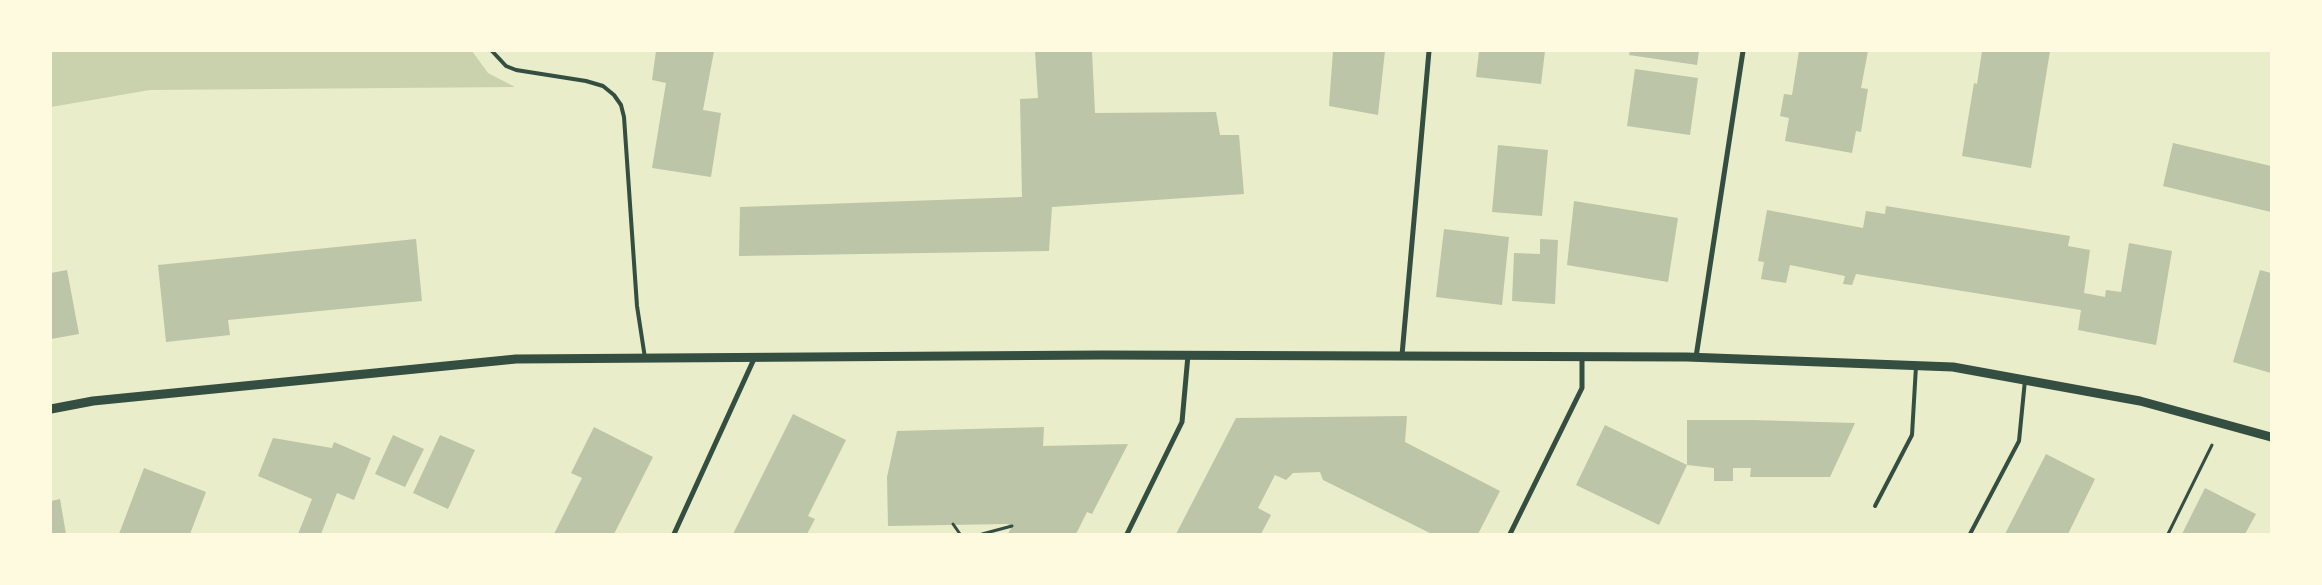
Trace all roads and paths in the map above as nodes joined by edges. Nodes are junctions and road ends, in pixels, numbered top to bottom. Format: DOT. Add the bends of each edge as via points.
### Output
graph roads {
  1 [pos="492,51"];
  2 [pos="1429,51"];
  3 [pos="1743,51"];
  4 [pos="1188,355"];
  5 [pos="1402,355"];
  6 [pos="1582,357"];
  7 [pos="1696,357"];
  8 [pos="645,358"];
  9 [pos="754,359"];
  10 [pos="1916,366"];
  11 [pos="2025,380"];
  12 [pos="51,409"];
  13 [pos="2223,424"];
  14 [pos="2271,437"];
  15 [pos="1874,506"];
  16 [pos="953,524"];
  17 [pos="1012,526"];
  18 [pos="992,532"];
  19 [pos="674,534"];
  20 [pos="960,534"];
  21 [pos="982,534"];
  22 [pos="1127,534"];
  23 [pos="1510,534"];
  24 [pos="1970,534"];
  25 [pos="2168,534"];
  1 -- 8 [label="lane" via="506,66 516,70 603,86 621,105"];
  2 -- 5 [label="street"];
  3 -- 7 [label="street"];
  4 -- 5 [label="street"];
  4 -- 9 [label="street"];
  4 -- 22 [label="street" via="1182,422"];
  5 -- 6 [label="street"];
  6 -- 7 [label="street"];
  6 -- 23 [label="street" via="1582,388"];
  7 -- 10 [label="street"];
  8 -- 9 [label="street"];
  8 -- 12 [label="street" via="516,359 93,401"];
  9 -- 19 [label="street"];
  10 -- 11 [label="street" via="1953,367"];
  10 -- 15 [label="lane" via="1912,435"];
  11 -- 13 [label="street" via="2140,401"];
  11 -- 24 [label="lane" via="2019,441"];
  13 -- 14 [label="street"];
  13 -- 25 [label="path"];
  16 -- 20 [label="path"];
  17 -- 18 [label="path"];
  18 -- 21 [label="path"];
}
